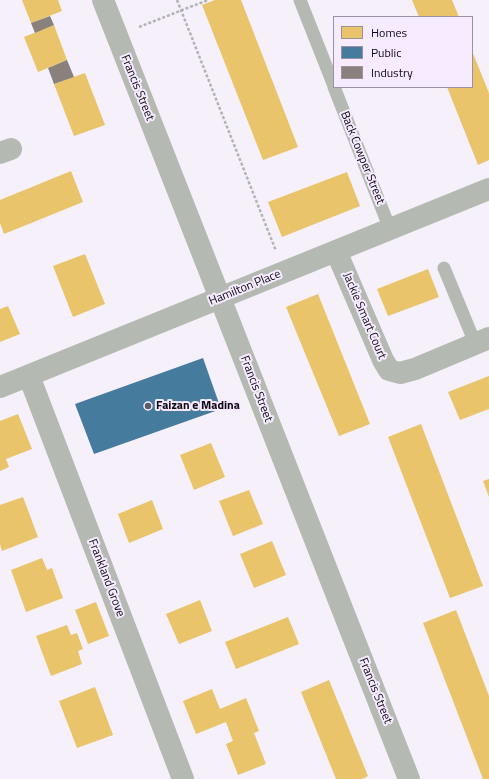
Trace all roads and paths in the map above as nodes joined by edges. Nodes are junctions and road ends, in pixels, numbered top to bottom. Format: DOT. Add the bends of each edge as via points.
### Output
graph roads {
  1 [pos="103,0"];
  2 [pos="177,0"];
  3 [pos="208,0"];
  4 [pos="300,0"];
  5 [pos="182,10"];
  6 [pos="117,36"];
  7 [pos="333,84"];
  8 [pos="334,88"];
  9 [pos="489,189"];
  10 [pos="390,229"];
  11 [pos="336,251"];
  12 [pos="444,268"];
  13 [pos="285,272"];
  14 [pos="220,298"];
  15 [pos="482,340"];
  16 [pos="29,376"];
  17 [pos="0,387"];
  18 [pos="184,779"];
  19 [pos="409,779"];
  1 -- 6 [label="street, Francis Street"];
  2 -- 5 [label="path"];
  3 -- 5 [label="path"];
  4 -- 7 [label="lane, Back Cowper Street"];
  5 -- 6 [label="path"];
  5 -- 13 [label="path"];
  6 -- 14 [label="street, Francis Street"];
  8 -- 10 [label="lane, Back Cowper Street"];
  9 -- 10 [label="street, Hamilton Place"];
  10 -- 11 [label="street, Hamilton Place"];
  11 -- 13 [label="street, Hamilton Place"];
  11 -- 15 [label="street, Jackie Smart Court" via="383,360 390,370 400,373 415,369"];
  12 -- 15 [label="lane"];
  13 -- 14 [label="street, Hamilton Place"];
  14 -- 16 [label="street, Hamilton Place"];
  14 -- 19 [label="street, Francis Street"];
  16 -- 17 [label="street, Hamilton Place"];
  16 -- 18 [label="street, Frankland Grove"];
}
